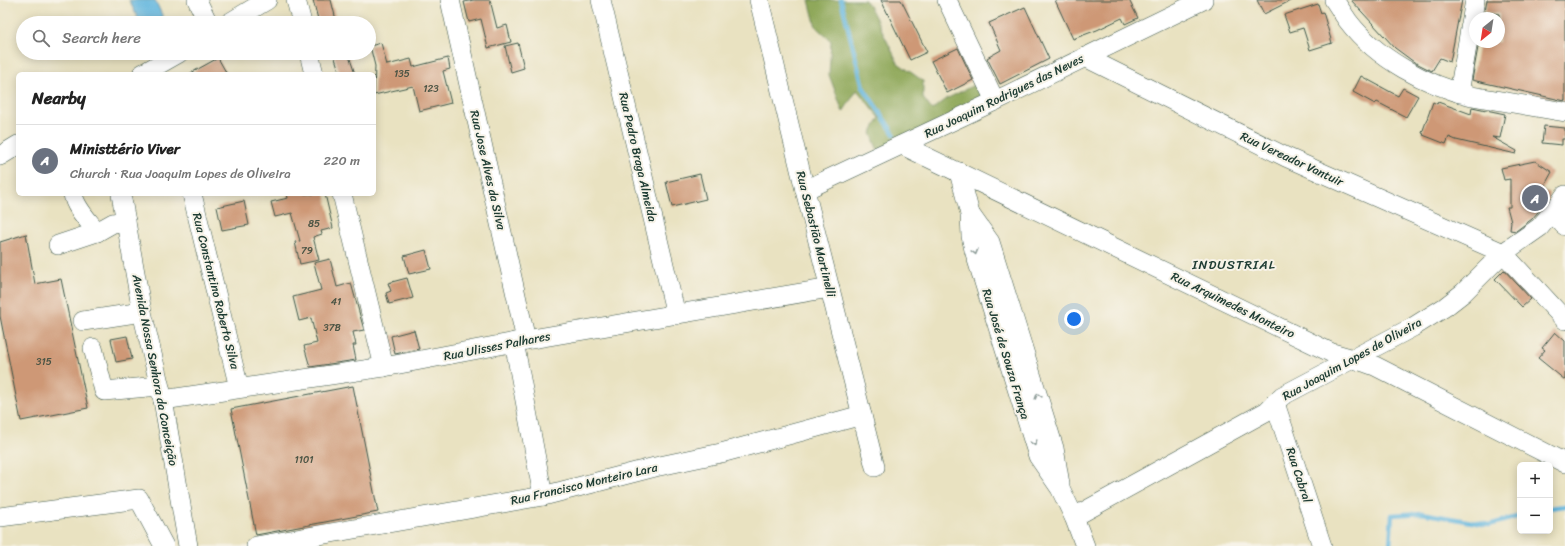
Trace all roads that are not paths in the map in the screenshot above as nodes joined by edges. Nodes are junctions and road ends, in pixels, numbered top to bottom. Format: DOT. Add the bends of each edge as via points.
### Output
graph roads {
  1 [pos="197,0"];
  2 [pos="267,0"];
  3 [pos="296,0"];
  4 [pos="450,0"];
  5 [pos="601,0"];
  6 [pos="760,0"];
  7 [pos="947,0"];
  8 [pos="1203,0"];
  9 [pos="1334,0"];
  10 [pos="1475,0"];
  11 [pos="205,16"];
  12 [pos="241,16"];
  13 [pos="300,16"];
  14 [pos="1085,58"];
  15 [pos="171,60"];
  16 [pos="311,60"];
  17 [pos="161,69"];
  18 [pos="150,72"];
  19 [pos="314,72"];
  20 [pos="1459,93"];
  21 [pos="995,101"];
  22 [pos="1565,112"];
  23 [pos="902,145"];
  24 [pos="16,146"];
  25 [pos="0,156"];
  26 [pos="959,172"];
  27 [pos="804,190"];
  28 [pos="1565,195"];
  29 [pos="74,196"];
  30 [pos="121,196"];
  31 [pos="192,196"];
  32 [pos="342,196"];
  33 [pos="1559,220"];
  34 [pos="126,222"];
  35 [pos="97,232"];
  36 [pos="58,245"];
  37 [pos="1503,252"];
  38 [pos="830,288"];
  39 [pos="142,312"];
  40 [pos="676,315"];
  41 [pos="1565,320"];
  42 [pos="83,321"];
  43 [pos="520,341"];
  44 [pos="93,348"];
  45 [pos="1353,359"];
  46 [pos="384,367"];
  47 [pos="239,388"];
  48 [pos="161,393"];
  49 [pos="1275,403"];
  50 [pos="862,415"];
  51 [pos="1565,463"];
  52 [pos="875,467"];
  53 [pos="542,496"];
  54 [pos="0,517"];
  55 [pos="1074,517"];
  56 [pos="164,546"];
  57 [pos="188,546"];
  58 [pos="256,546"];
  59 [pos="1085,546"];
  60 [pos="1322,546"];
  1 -- 11 [label="street"];
  2 -- 12 [label="street"];
  3 -- 13 [label="street"];
  4 -- 43 [label="street, Rua Jose Alves da Silva"];
  5 -- 40 [label="street, Rua Pedro Braga Almeida"];
  6 -- 27 [label="street, Rua Sebastião Martinelli"];
  7 -- 21 [label="street"];
  8 -- 14 [label="street, Rua Joaquim Rodrigues das Neves"];
  9 -- 20 [label="street" via="1348,21 1367,41 1392,60 1427,80"];
  10 -- 20 [label="street"];
  14 -- 21 [label="street, Rua Joaquim Rodrigues das Neves"];
  14 -- 37 [label="street, Rua Vereador Vantuir" via="1286,157"];
  15 -- 17 [label="street"];
  16 -- 19 [label="street"];
  17 -- 18 [label="street"];
  20 -- 22 [label="street"];
  21 -- 23 [label="street, Rua Joaquim Rodrigues das Neves"];
  23 -- 26 [label="street, Rua Arquimedes Monteiro"];
  23 -- 27 [label="street, Rua Joaquim Rodrigues das Neves"];
  24 -- 25 [label="street"];
  26 -- 45 [label="street, Rua Arquimedes Monteiro" via="1332,353"];
  26 -- 55 [label="street, Rua José de Souza França" via="970,214 990,242 1054,448 1060,488"];
  27 -- 38 [label="street, Rua Sebastião Martinelli"];
  28 -- 33 [label="street, Rua Joaquim Lopes de Oliveira"];
  29 -- 35 [label="street" via="76,204"];
  30 -- 34 [label="street, Avenida Nossa Senhora da Conceição"];
  31 -- 47 [label="street, Rua Constantino Roberto Silva"];
  32 -- 46 [label="street"];
  33 -- 37 [label="street, Rua Joaquim Lopes de Oliveira" via="1540,227"];
  34 -- 35 [label="street" via="113,223"];
  34 -- 39 [label="street, Avenida Nossa Senhora da Conceição"];
  35 -- 36 [label="street"];
  37 -- 41 [label="street"];
  37 -- 45 [label="street, Rua Joaquim Lopes de Oliveira" via="1463,293 1445,307"];
  38 -- 40 [label="street, Rua Ulisses Palhares"];
  38 -- 50 [label="street, Rua Sebastião Martinelli"];
  39 -- 42 [label="street"];
  39 -- 48 [label="street, Avenida Nossa Senhora da Conceição"];
  40 -- 43 [label="street, Rua Ulisses Palhares"];
  43 -- 46 [label="street, Rua Ulisses Palhares"];
  43 -- 53 [label="street, Rua Jose Alves da Silva"];
  44 -- 48 [label="street, Rua Ulisses Palhares" via="104,391"];
  45 -- 49 [label="street, Rua Joaquim Lopes de Oliveira" via="1282,396"];
  45 -- 51 [label="street, Rua Arquimedes Monteiro" via="1375,366"];
  46 -- 47 [label="street, Rua Ulisses Palhares"];
  47 -- 48 [label="street, Rua Ulisses Palhares"];
  48 -- 57 [label="street, Avenida Nossa Senhora da Conceição"];
  49 -- 55 [label="street, Rua Joaquim Lopes de Oliveira" via="1267,411"];
  49 -- 60 [label="street, Rua Cabral"];
  50 -- 52 [label="street, Rua Sebastião Martinelli"];
  50 -- 53 [label="street, Rua Francisco Monteiro Lara" via="721,453"];
  53 -- 58 [label="street, Rua Francisco Monteiro Lara"];
  54 -- 56 [label="street" via="139,499"];
  55 -- 59 [label="street, Rua José de Souza França"];
}
